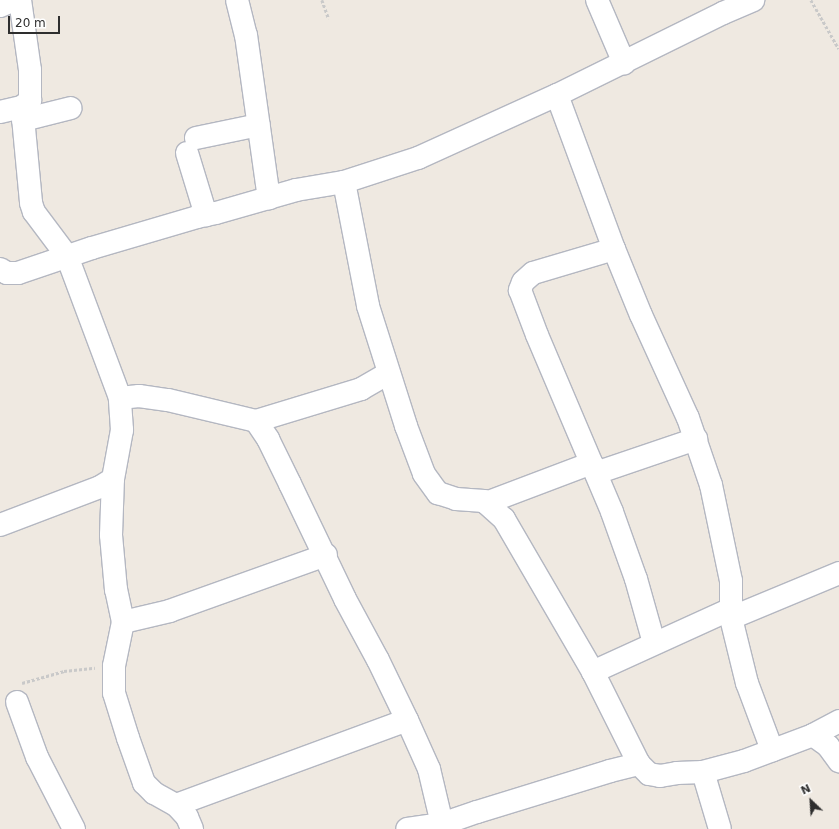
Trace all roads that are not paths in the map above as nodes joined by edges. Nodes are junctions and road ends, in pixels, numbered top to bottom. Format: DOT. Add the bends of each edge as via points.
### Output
graph roads {
  1 [pos="14,0"];
  2 [pos="20,0"];
  3 [pos="237,0"];
  4 [pos="597,0"];
  5 [pos="753,0"];
  6 [pos="0,6"];
  7 [pos="624,63"];
  8 [pos="556,95"];
  9 [pos="71,108"];
  10 [pos="0,112"];
  11 [pos="22,113"];
  12 [pos="259,125"];
  13 [pos="344,182"];
  14 [pos="269,198"];
  15 [pos="206,215"];
  16 [pos="614,249"];
  17 [pos="67,256"];
  18 [pos="0,269"];
  19 [pos="389,373"];
  20 [pos="120,398"];
  21 [pos="256,421"];
  22 [pos="696,439"];
  23 [pos="594,468"];
  24 [pos="113,479"];
  25 [pos="486,503"];
  26 [pos="0,525"];
  27 [pos="326,555"];
  28 [pos="839,573"];
  29 [pos="731,613"];
  30 [pos="123,622"];
  31 [pos="654,643"];
  32 [pos="593,672"];
  33 [pos="17,702"];
  34 [pos="407,720"];
  35 [pos="839,721"];
  36 [pos="813,735"];
  37 [pos="772,750"];
  38 [pos="839,761"];
  39 [pos="639,764"];
  40 [pos="703,772"];
  41 [pos="176,805"];
  42 [pos="442,826"];
  43 [pos="74,829"];
  44 [pos="192,829"];
  45 [pos="407,829"];
  46 [pos="720,829"];
  1 -- 6 [label="street"];
  2 -- 11 [label="street" via="31,90 30,100"];
  3 -- 12 [label="street" via="246,35"];
  4 -- 7 [label="street"];
  5 -- 7 [label="street"];
  7 -- 8 [label="street"];
  8 -- 13 [label="street" via="418,158"];
  8 -- 16 [label="street"];
  9 -- 11 [label="street"];
  10 -- 11 [label="street"];
  11 -- 17 [label="street" via="31,203 34,212"];
  12 -- 14 [label="street"];
  12 -- 15 [label="street" via="192,145"];
  13 -- 14 [label="street" via="296,190"];
  13 -- 19 [label="street" via="368,306"];
  14 -- 15 [label="street"];
  15 -- 17 [label="street"];
  16 -- 22 [label="street"];
  16 -- 23 [label="street" via="533,273 523,282 520,290"];
  17 -- 18 [label="street" via="18,273 7,273"];
  17 -- 20 [label="street"];
  19 -- 21 [label="street" via="361,389"];
  19 -- 25 [label="street" via="424,474 431,484 438,493 456,499"];
  20 -- 21 [label="street" via="139,396 168,400"];
  20 -- 24 [label="street" via="122,430"];
  21 -- 27 [label="street" via="268,439"];
  22 -- 23 [label="street"];
  22 -- 29 [label="street" via="711,484 731,581"];
  23 -- 25 [label="street"];
  23 -- 31 [label="street" via="636,579"];
  24 -- 26 [label="street"];
  24 -- 30 [label="street" via="111,535 116,590"];
  25 -- 32 [label="street" via="504,520"];
  27 -- 30 [label="street" via="170,611"];
  27 -- 34 [label="street" via="345,599"];
  28 -- 29 [label="street"];
  29 -- 31 [label="street"];
  29 -- 37 [label="street" via="747,683"];
  30 -- 41 [label="street" via="114,666 114,693 144,783 154,793"];
  31 -- 32 [label="street"];
  32 -- 39 [label="street"];
  33 -- 43 [label="street" via="37,757"];
  34 -- 41 [label="street"];
  34 -- 42 [label="street" via="429,769"];
  35 -- 36 [label="street"];
  36 -- 37 [label="street"];
  36 -- 38 [label="street" via="828,746"];
  37 -- 40 [label="street"];
  39 -- 40 [label="street" via="649,774 660,776"];
  39 -- 42 [label="street" via="539,792"];
  40 -- 46 [label="street"];
  41 -- 44 [label="street" via="187,817"];
  42 -- 45 [label="street"];
}
